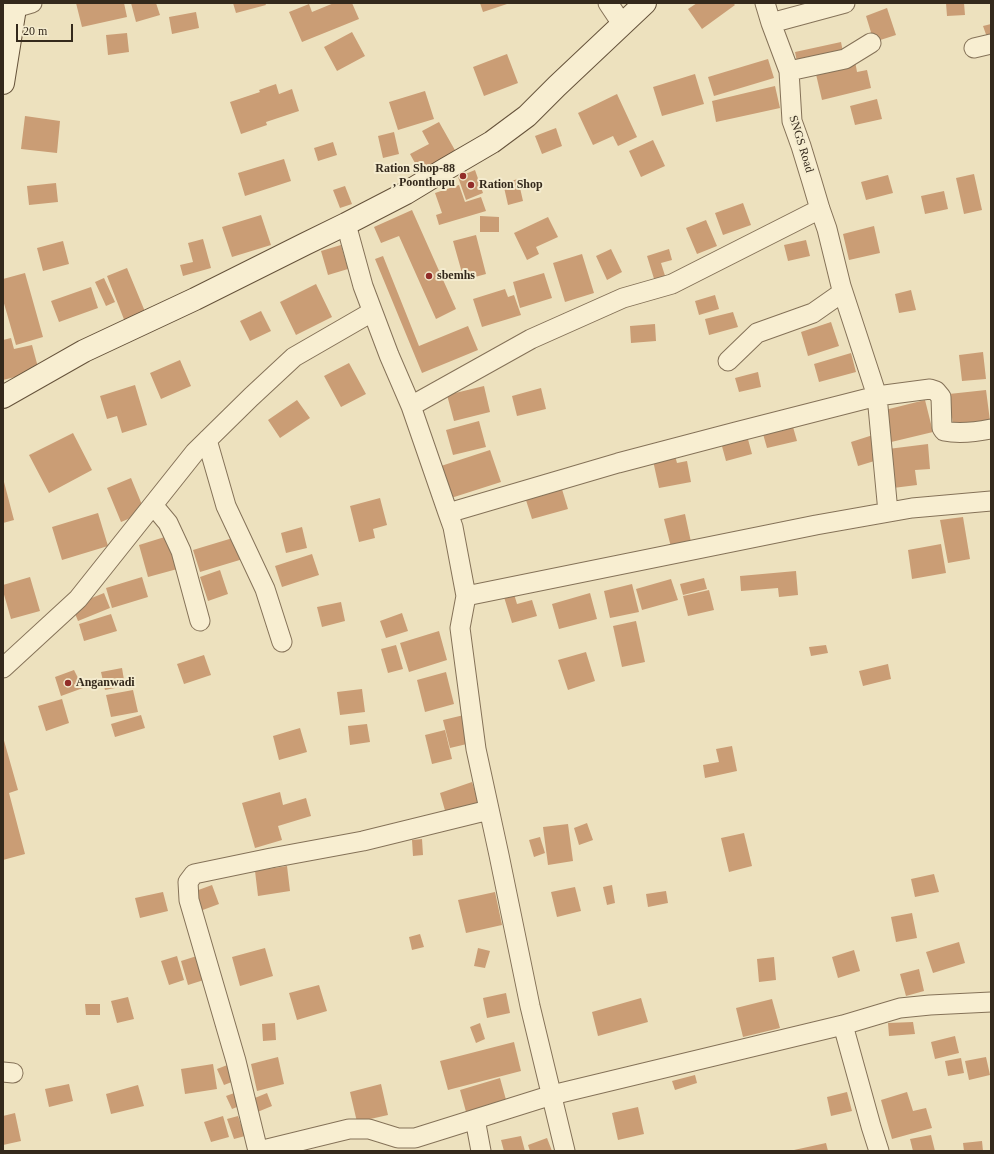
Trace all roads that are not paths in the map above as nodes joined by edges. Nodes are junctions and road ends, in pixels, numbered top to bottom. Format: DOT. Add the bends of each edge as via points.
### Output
graph roads {
  1 [pos="608,3"];
  2 [pos="645,3"];
  3 [pos="765,3"];
  4 [pos="844,3"];
  5 [pos="21,5"];
  6 [pos="771,23"];
  7 [pos="622,24"];
  8 [pos="871,43"];
  9 [pos="789,71"];
  10 [pos="3,83"];
  11 [pos="820,209"];
  12 [pos="346,224"];
  13 [pos="842,289"];
  14 [pos="372,312"];
  15 [pos="728,361"];
  16 [pos="877,396"];
  17 [pos="3,397"];
  18 [pos="411,406"];
  19 [pos="991,429"];
  20 [pos="208,440"];
  21 [pos="991,501"];
  22 [pos="153,504"];
  23 [pos="888,512"];
  24 [pos="448,513"];
  25 [pos="466,596"];
  26 [pos="200,621"];
  27 [pos="282,642"];
  28 [pos="3,668"];
  29 [pos="489,810"];
  30 [pos="991,1002"];
  31 [pos="843,1025"];
  32 [pos="552,1095"];
  33 [pos="475,1119"];
  34 [pos="287,1147"];
  35 [pos="259,1151"];
  36 [pos="481,1151"];
  37 [pos="565,1151"];
  38 [pos="879,1151"];
  1 -- 7 [label="street"];
  2 -- 7 [label="main road"];
  3 -- 6 [label="street, SNGS Road"];
  4 -- 6 [label="street"];
  5 -- 10 [label="main road"];
  6 -- 9 [label="street, SNGS Road"];
  7 -- 12 [label="main road" via="527,116 492,142 406,193"];
  8 -- 9 [label="street" via="846,60"];
  9 -- 11 [label="street, SNGS Road" via="792,121"];
  11 -- 13 [label="street, SNGS Road"];
  11 -- 18 [label="street" via="672,284 623,298 531,339"];
  12 -- 14 [label="street"];
  12 -- 17 [label="main road" via="84,351"];
  13 -- 15 [label="street" via="814,313 758,333"];
  13 -- 16 [label="street, SNGS Road"];
  14 -- 18 [label="street"];
  14 -- 20 [label="street" via="294,357"];
  16 -- 19 [label="street" via="930,389 941,397 944,431 977,432"];
  16 -- 23 [label="street, SNGS Road"];
  16 -- 24 [label="street" via="618,463"];
  18 -- 24 [label="street"];
  20 -- 22 [label="street" via="195,452"];
  20 -- 27 [label="street" via="226,506 265,588"];
  21 -- 23 [label="street"];
  22 -- 26 [label="street" via="168,523 182,551"];
  22 -- 28 [label="street" via="78,599"];
  23 -- 25 [label="street"];
  24 -- 25 [label="street"];
  25 -- 29 [label="street" via="460,628 476,749"];
  29 -- 32 [label="street" via="530,1006"];
  29 -- 35 [label="street" via="363,841 194,874 188,882 190,900"];
  30 -- 31 [label="street" via="900,1008"];
  31 -- 32 [label="street"];
  31 -- 38 [label="street"];
  32 -- 33 [label="street"];
  32 -- 37 [label="street"];
  33 -- 34 [label="street" via="415,1138 398,1138 369,1129 349,1129"];
  33 -- 36 [label="street"];
  34 -- 35 [label="street"];
}
